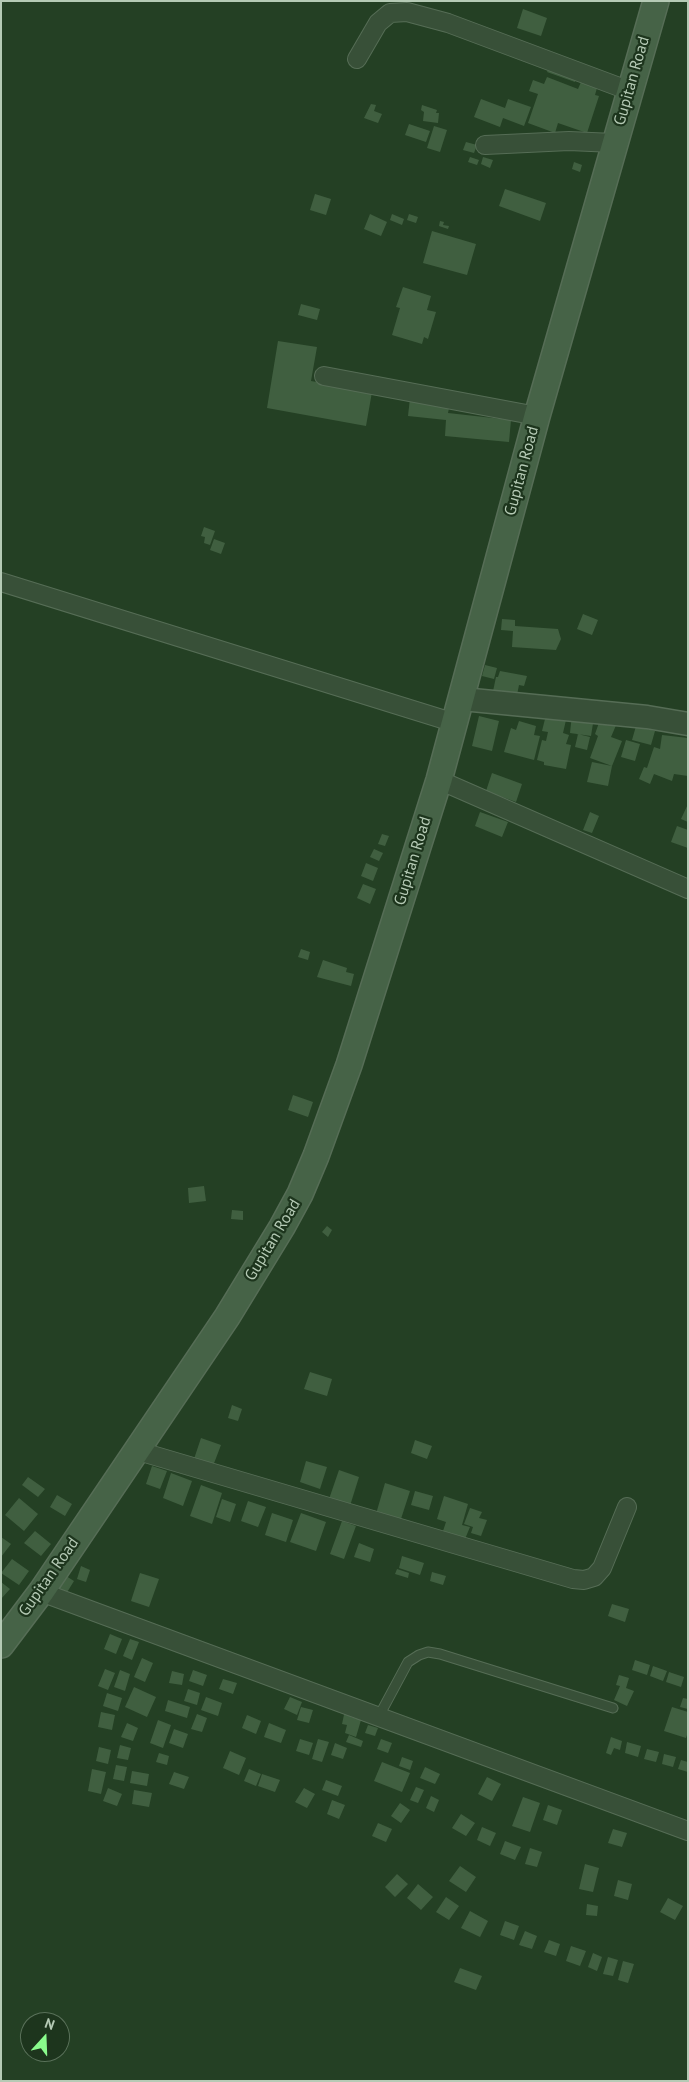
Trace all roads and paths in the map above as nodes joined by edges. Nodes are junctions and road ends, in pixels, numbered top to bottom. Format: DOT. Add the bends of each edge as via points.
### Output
graph roads {
  1 [pos="656,1"];
  2 [pos="357,59"];
  3 [pos="630,91"];
  4 [pos="614,143"];
  5 [pos="485,145"];
  6 [pos="324,376"];
  7 [pos="537,416"];
  8 [pos="1,582"];
  9 [pos="462,700"];
  10 [pos="455,723"];
  11 [pos="688,724"];
  12 [pos="439,780"];
  13 [pos="688,889"];
  14 [pos="136,1450"];
  15 [pos="627,1506"];
  16 [pos="41,1592"];
  17 [pos="1,1646"];
  18 [pos="613,1708"];
  19 [pos="379,1716"];
  20 [pos="688,1831"];
  1 -- 3 [label="main road, Gupitan Road"];
  2 -- 3 [label="street" via="378,23 390,14 407,12"];
  3 -- 4 [label="main road, Gupitan Road"];
  4 -- 5 [label="street" via="569,141"];
  4 -- 7 [label="main road, Gupitan Road"];
  6 -- 7 [label="street"];
  7 -- 9 [label="main road, Gupitan Road"];
  8 -- 10 [label="street"];
  9 -- 10 [label="main road, Gupitan Road"];
  9 -- 11 [label="street" via="647,717"];
  10 -- 12 [label="main road, Gupitan Road"];
  12 -- 13 [label="street"];
  12 -- 14 [label="main road, Gupitan Road" via="349,1065 300,1194 227,1317"];
  14 -- 15 [label="street" via="584,1580 594,1577 602,1568"];
  14 -- 16 [label="main road, Gupitan Road"];
  16 -- 17 [label="main road, Gupitan Road"];
  16 -- 19 [label="street"];
  18 -- 19 [label="lane" via="428,1652 408,1662"];
  19 -- 20 [label="street"];
}
